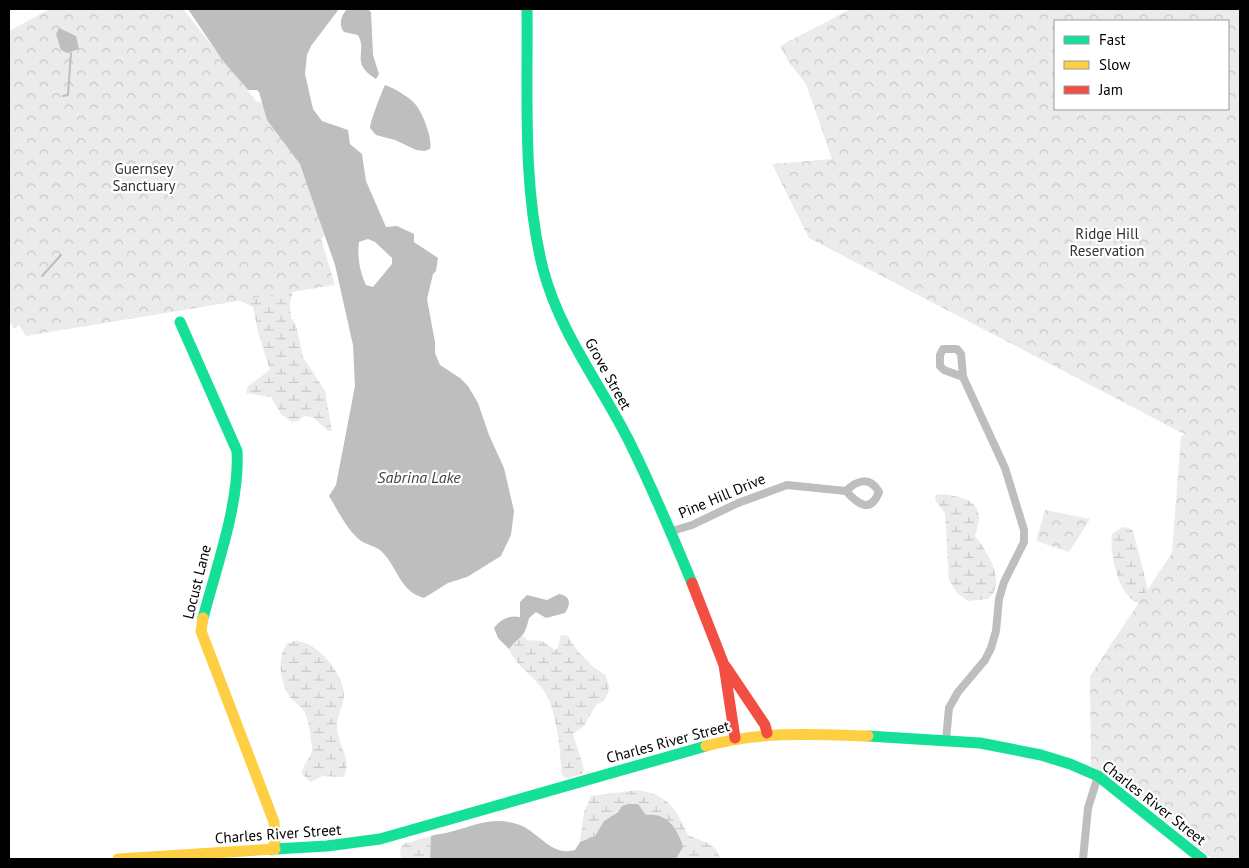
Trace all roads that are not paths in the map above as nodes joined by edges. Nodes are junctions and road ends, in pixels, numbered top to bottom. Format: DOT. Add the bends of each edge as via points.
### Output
graph roads {
  1 [pos="527,9"];
  2 [pos="180,322"];
  3 [pos="964,377"];
  4 [pos="846,491"];
  5 [pos="669,532"];
  6 [pos="724,665"];
  7 [pos="767,733"];
  8 [pos="735,738"];
  9 [pos="946,740"];
  10 [pos="1098,776"];
  11 [pos="272,850"];
  12 [pos="118,859"];
  13 [pos="1083,859"];
  14 [pos="1202,859"];
  1 -- 5 [label="street, Grove Street" via="530,186 543,268 570,337 631,444"];
  2 -- 11 [label="street, Locust Lane" via="237,451 234,498 201,631 274,822"];
  3 -- 9 [label="street" via="1005,468 1024,530 1024,542 1004,582 991,648 949,708"];
  4 -- 5 [label="street, Pine Hill Drive" via="787,485"];
  5 -- 6 [label="street, Grove Street"];
  6 -- 7 [label="street"];
  6 -- 8 [label="street, Grove Street"];
  7 -- 8 [label="street, Charles River Street"];
  7 -- 9 [label="street, Charles River Street"];
  8 -- 11 [label="street, Charles River Street" via="403,833 360,842"];
  9 -- 10 [label="street, Charles River Street" via="1049,758"];
  10 -- 13 [label="street" via="1088,808"];
  10 -- 14 [label="street, Charles River Street"];
  11 -- 12 [label="street, Charles River Street"];
}
